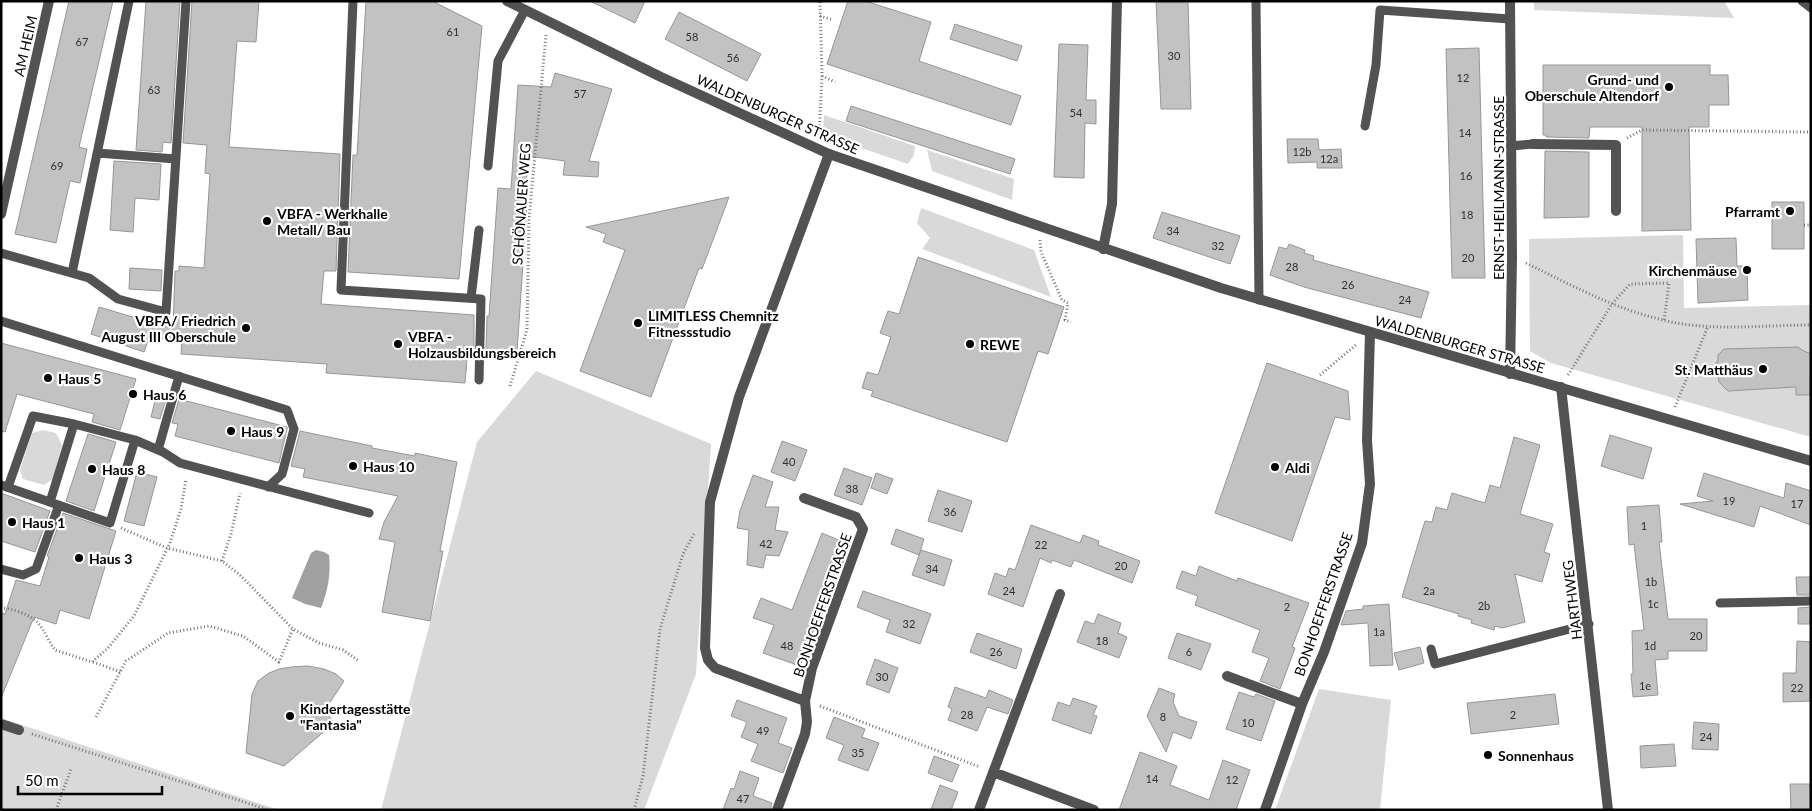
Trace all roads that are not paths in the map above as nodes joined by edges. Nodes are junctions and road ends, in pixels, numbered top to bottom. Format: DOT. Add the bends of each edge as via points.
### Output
graph roads {
  1 [pos="49,1"];
  2 [pos="129,1"];
  3 [pos="186,1"];
  4 [pos="353,1"];
  5 [pos="1117,1"];
  6 [pos="1256,1"];
  7 [pos="1510,1"];
  8 [pos="1802,1"];
  9 [pos="516,5"];
  10 [pos="1811,8"];
  11 [pos="1510,19"];
  12 [pos="1365,126"];
  13 [pos="1532,144"];
  14 [pos="1511,146"];
  15 [pos="97,153"];
  16 [pos="829,154"];
  17 [pos="176,159"];
  18 [pos="488,166"];
  19 [pos="1616,211"];
  20 [pos="1,214"];
  21 [pos="479,230"];
  22 [pos="1103,249"];
  23 [pos="1,253"];
  24 [pos="72,273"];
  25 [pos="471,298"];
  26 [pos="1259,300"];
  27 [pos="1,321"];
  28 [pos="1370,333"];
  29 [pos="1510,374"];
  30 [pos="179,376"];
  31 [pos="479,380"];
  32 [pos="1560,387"];
  33 [pos="74,424"];
  34 [pos="135,440"];
  35 [pos="158,450"];
  36 [pos="1811,461"];
  37 [pos="4,486"];
  38 [pos="268,487"];
  39 [pos="804,498"];
  40 [pos="55,503"];
  41 [pos="369,513"];
  42 [pos="1,569"];
  43 [pos="1060,594"];
  44 [pos="1811,601"];
  45 [pos="1720,603"];
  46 [pos="1589,624"];
  47 [pos="1431,649"];
  48 [pos="1227,676"];
  49 [pos="806,701"];
  50 [pos="1302,704"];
  51 [pos="1,724"];
  52 [pos="19,730"];
  53 [pos="993,772"];
  54 [pos="777,810"];
  55 [pos="979,810"];
  56 [pos="1094,810"];
  57 [pos="1266,810"];
  58 [pos="1608,810"];
  1 -- 20 [label="street, AM HEIM"];
  2 -- 15 [label="lane"];
  3 -- 17 [label="lane"];
  4 -- 25 [label="lane" via="341,290"];
  5 -- 22 [label="street" via="1112,204"];
  6 -- 26 [label="lane"];
  7 -- 11 [label="street, ERNST-HEILMANN-STRASSE"];
  8 -- 10 [label="lane"];
  9 -- 16 [label="street, WALDENBURGER STRASSE" via="661,77"];
  9 -- 18 [label="lane" via="498,61"];
  11 -- 12 [label="lane" via="1380,10 1376,65"];
  11 -- 14 [label="street, ERNST-HEILMANN-STRASSE"];
  13 -- 14 [label="lane"];
  13 -- 19 [label="street" via="1616,145"];
  14 -- 29 [label="street, ERNST-HEILMANN-STRASSE"];
  15 -- 17 [label="lane"];
  15 -- 24 [label="lane"];
  16 -- 22 [label="street, WALDENBURGER STRASSE"];
  16 -- 49 [label="street, BONHOEFFERSTRASSE" via="739,397 710,502 705,648 708,660 715,668"];
  17 -- 24 [label="lane" via="166,312 118,299 89,278"];
  21 -- 25 [label="lane"];
  22 -- 26 [label="street, WALDENBURGER STRASSE"];
  23 -- 24 [label="lane"];
  25 -- 31 [label="lane" via="481,299"];
  26 -- 28 [label="street, WALDENBURGER STRASSE"];
  27 -- 30 [label="lane"];
  28 -- 29 [label="street, WALDENBURGER STRASSE"];
  28 -- 50 [label="street, BONHOEFFERSTRASSE" via="1367,440 1370,484 1362,543"];
  29 -- 32 [label="street, WALDENBURGER STRASSE"];
  30 -- 35 [label="lane"];
  30 -- 38 [label="lane" via="287,410 294,428 282,474"];
  32 -- 36 [label="street, WALDENBURGER STRASSE"];
  32 -- 46 [label="street, HARTHWEG"];
  33 -- 34 [label="lane"];
  33 -- 37 [label="lane" via="33,416"];
  33 -- 40 [label="lane"];
  34 -- 35 [label="lane"];
  34 -- 40 [label="lane" via="110,523"];
  35 -- 38 [label="lane" via="182,464"];
  37 -- 40 [label="lane"];
  38 -- 41 [label="lane"];
  39 -- 49 [label="street, BONHOEFFERSTRASSE" via="856,517 863,529 812,668"];
  40 -- 42 [label="lane" via="36,569 23,575"];
  43 -- 53 [label="street"];
  44 -- 45 [label="lane"];
  46 -- 47 [label="lane" via="1435,664"];
  46 -- 58 [label="street, HARTHWEG"];
  48 -- 50 [label="street"];
  49 -- 54 [label="street, BONHOEFFERSTRASSE" via="805,734"];
  50 -- 57 [label="street, BONHOEFFERSTRASSE"];
  51 -- 52 [label="street"];
  53 -- 55 [label="street"];
  53 -- 56 [label="street"];
}
